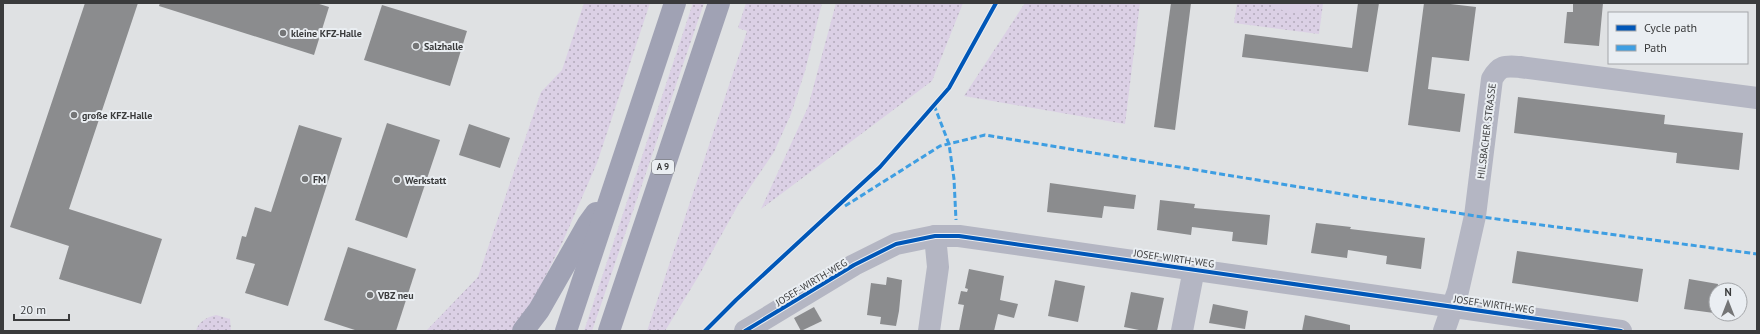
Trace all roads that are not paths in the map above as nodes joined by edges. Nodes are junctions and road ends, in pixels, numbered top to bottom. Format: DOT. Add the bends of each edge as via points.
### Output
graph roads {
  1 [pos="675,3"];
  2 [pos="719,3"];
  3 [pos="1757,98"];
  4 [pos="611,193"];
  5 [pos="935,236"];
  6 [pos="1194,269"];
  7 [pos="1452,306"];
  8 [pos="524,331"];
  9 [pos="566,331"];
  10 [pos="608,331"];
  11 [pos="745,331"];
  12 [pos="929,331"];
  13 [pos="1182,331"];
  14 [pos="1444,331"];
  15 [pos="1621,331"];
  1 -- 4 [label="highway"];
  2 -- 10 [label="highway, A 9"];
  3 -- 7 [label="street, HILSBACHER STRASSE" via="1520,67 1505,66 1497,70 1492,79 1475,216 1458,291"];
  4 -- 8 [label="highway" via="588,224 539,310"];
  4 -- 9 [label="highway"];
  5 -- 6 [label="street, JOSEF-WIRTH-WEG" via="959,236"];
  5 -- 11 [label="street, JOSEF-WIRTH-WEG" via="896,244 854,265"];
  5 -- 12 [label="street" via="938,267"];
  6 -- 7 [label="street, JOSEF-WIRTH-WEG"];
  6 -- 13 [label="street"];
  7 -- 14 [label="street, HILSBACHER STRASSE"];
  7 -- 15 [label="street, JOSEF-WIRTH-WEG"];
}
